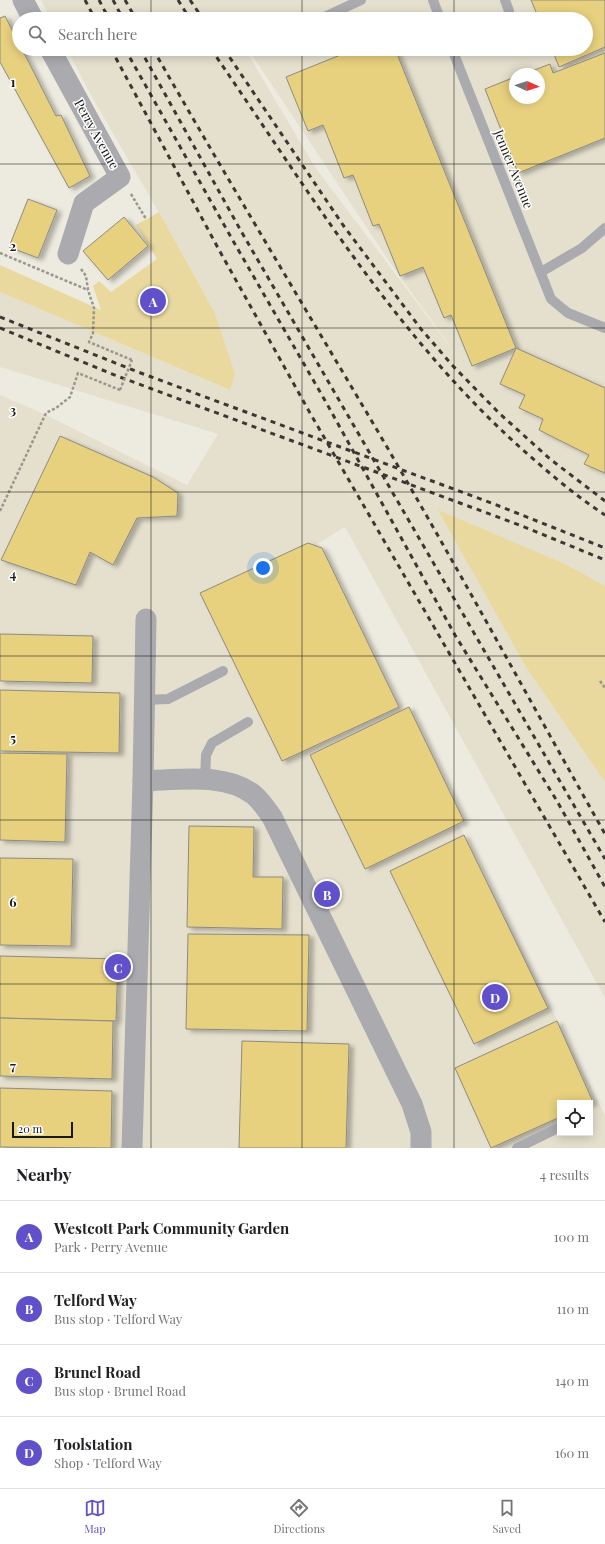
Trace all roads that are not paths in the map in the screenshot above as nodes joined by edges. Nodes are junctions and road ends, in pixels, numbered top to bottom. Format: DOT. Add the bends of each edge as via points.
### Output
graph roads {
  1 [pos="23,0"];
  2 [pos="361,0"];
  3 [pos="433,0"];
  4 [pos="505,0"];
  5 [pos="29,12"];
  6 [pos="335,12"];
  7 [pos="437,12"];
  8 [pos="509,12"];
  9 [pos="54,56"];
  10 [pos="455,56"];
  11 [pos="605,228"];
  12 [pos="68,254"];
  13 [pos="540,272"];
  14 [pos="605,328"];
  15 [pos="146,619"];
  16 [pos="223,670"];
  17 [pos="144,700"];
  18 [pos="248,722"];
  19 [pos="205,780"];
  20 [pos="143,781"];
  21 [pos="557,1128"];
  22 [pos="132,1148"];
  23 [pos="421,1148"];
  24 [pos="517,1148"];
  1 -- 5 [label="street"];
  2 -- 6 [label="lane"];
  3 -- 7 [label="lane"];
  4 -- 8 [label="lane"];
  9 -- 12 [label="street, Perry Avenue" via="120,177 84,203"];
  10 -- 13 [label="lane, Jenner Avenue"];
  11 -- 13 [label="lane" via="582,248"];
  13 -- 14 [label="lane, Jenner Avenue" via="551,299 568,312"];
  15 -- 17 [label="street"];
  16 -- 17 [label="lane" via="168,699"];
  17 -- 20 [label="street"];
  18 -- 19 [label="lane" via="212,743 206,755"];
  19 -- 20 [label="street"];
  19 -- 23 [label="street" via="234,784 255,796 272,817 412,1104 421,1132"];
  20 -- 22 [label="street"];
  21 -- 24 [label="lane"];
}
